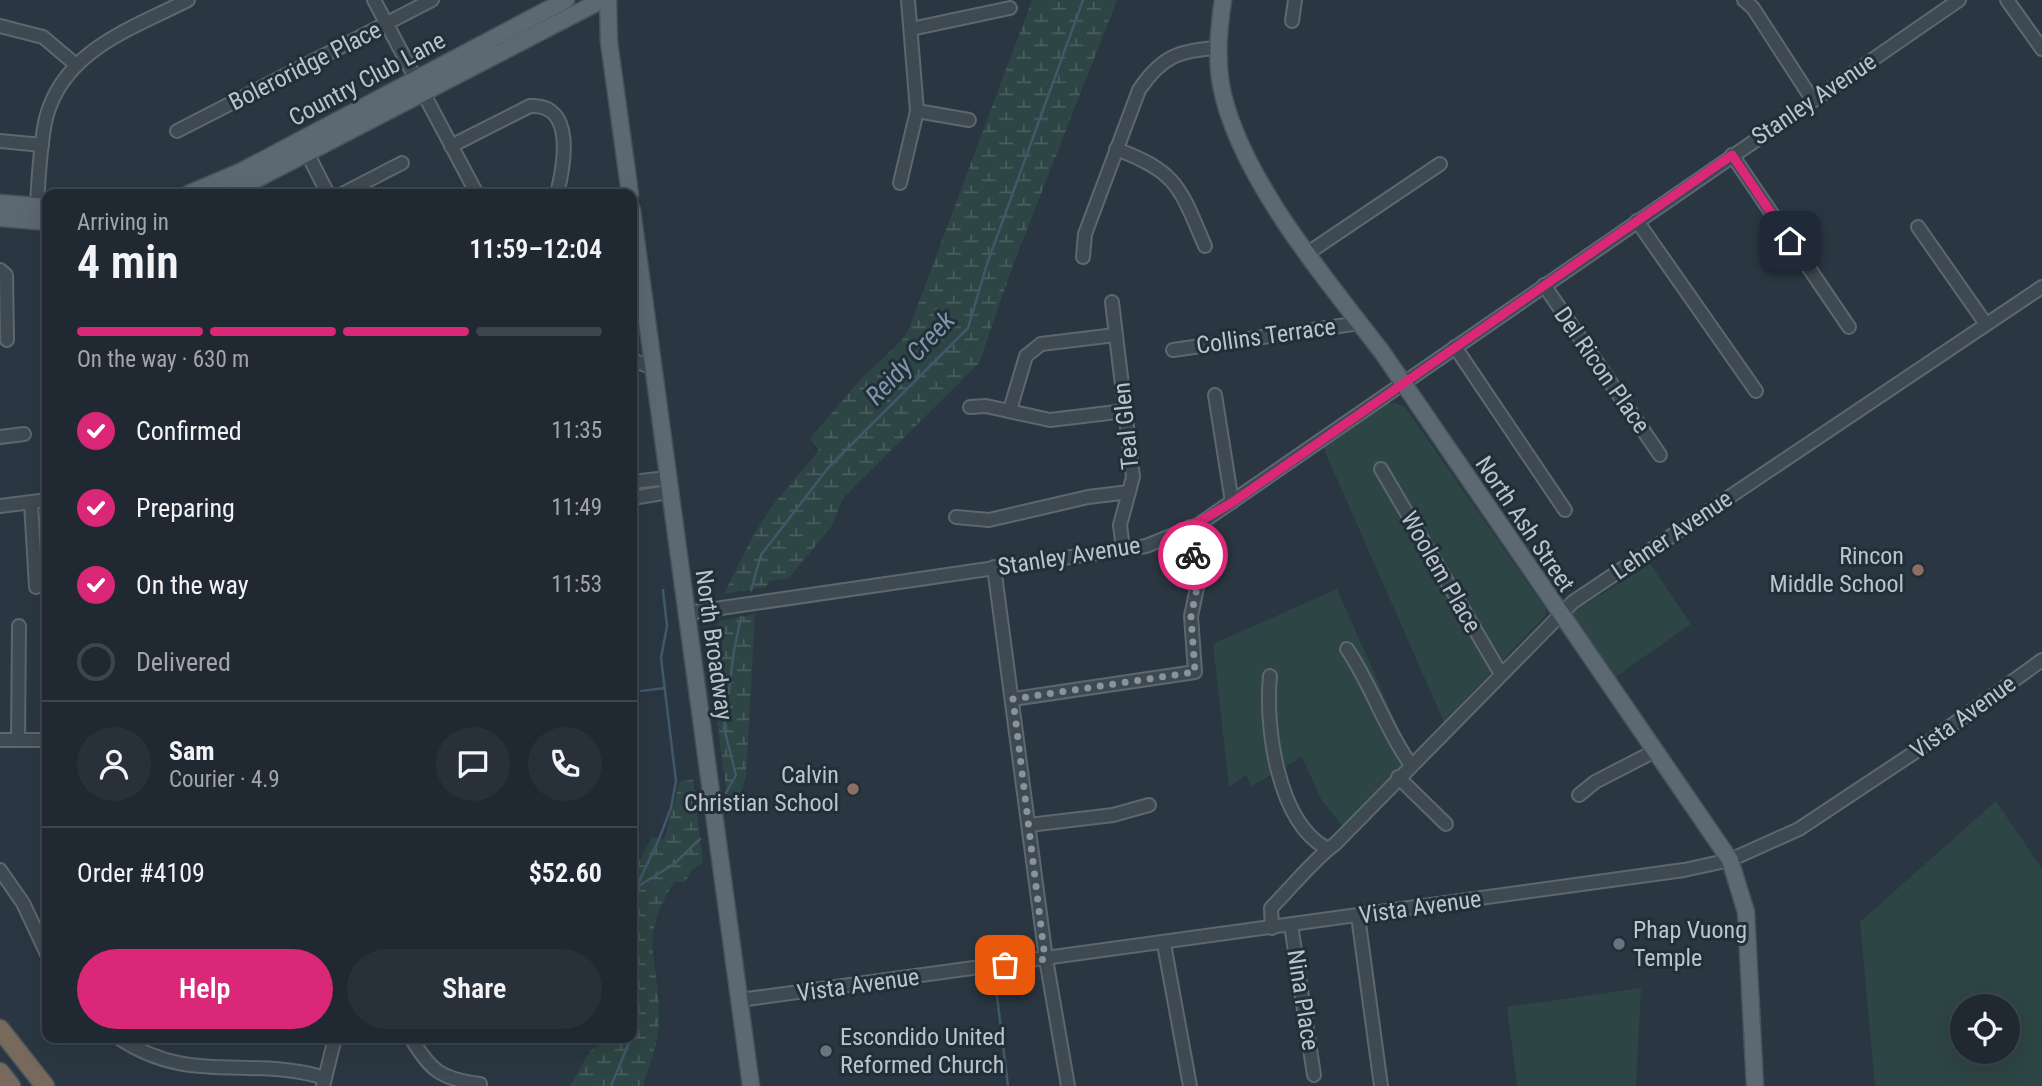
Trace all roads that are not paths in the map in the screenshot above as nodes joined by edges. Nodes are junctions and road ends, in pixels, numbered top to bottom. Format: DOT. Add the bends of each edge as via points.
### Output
graph roads {
  1 [pos="188,0"];
  2 [pos="374,0"];
  3 [pos="432,0"];
  4 [pos="566,0"];
  5 [pos="601,0"];
  6 [pos="608,0"];
  7 [pos="908,0"];
  8 [pos="1223,0"];
  9 [pos="1295,0"];
  10 [pos="1744,0"];
  11 [pos="1959,0"];
  12 [pos="2007,0"];
  13 [pos="1010,8"];
  14 [pos="1292,20"];
  15 [pos="387,23"];
  16 [pos="0,26"];
  17 [pos="911,29"];
  18 [pos="1218,48"];
  19 [pos="2042,50"];
  20 [pos="75,64"];
  21 [pos="419,85"];
  22 [pos="1812,99"];
  23 [pos="917,111"];
  24 [pos="969,120"];
  25 [pos="177,131"];
  26 [pos="0,141"];
  27 [pos="42,145"];
  28 [pos="451,146"];
  29 [pos="304,147"];
  30 [pos="1116,149"];
  31 [pos="1732,155"];
  32 [pos="402,163"];
  33 [pos="1440,164"];
  34 [pos="900,183"];
  35 [pos="200,189"];
  36 [pos="236,189"];
  37 [pos="325,189"];
  38 [pos="352,189"];
  39 [pos="474,189"];
  40 [pos="558,189"];
  41 [pos="629,189"];
  42 [pos="0,203"];
  43 [pos="42,214"];
  44 [pos="0,218"];
  45 [pos="1637,220"];
  46 [pos="1918,227"];
  47 [pos="1205,246"];
  48 [pos="637,251"];
  49 [pos="1308,253"];
  50 [pos="1083,257"];
  51 [pos="0,270"];
  52 [pos="1544,285"];
  53 [pos="2042,287"];
  54 [pos="1112,302"];
  55 [pos="1360,323"];
  56 [pos="1986,324"];
  57 [pos="1849,327"];
  58 [pos="1115,335"];
  59 [pos="7,340"];
  60 [pos="1455,347"];
  61 [pos="1173,350"];
  62 [pos="637,362"];
  63 [pos="651,367"];
  64 [pos="1402,383"];
  65 [pos="1756,391"];
  66 [pos="1214,395"];
  67 [pos="970,407"];
  68 [pos="1010,410"];
  69 [pos="1125,411"];
  70 [pos="24,434"];
  71 [pos="0,437"];
  72 [pos="1660,455"];
  73 [pos="1381,469"];
  74 [pos="637,482"];
  75 [pos="668,485"];
  76 [pos="1129,492"];
  77 [pos="637,496"];
  78 [pos="42,501"];
  79 [pos="1233,502"];
  80 [pos="31,503"];
  81 [pos="0,506"];
  82 [pos="1566,510"];
  83 [pos="956,517"];
  84 [pos="1190,527"];
  85 [pos="1123,549"];
  86 [pos="994,567"];
  87 [pos="36,587"];
  88 [pos="687,613"];
  89 [pos="1559,615"];
  90 [pos="19,626"];
  91 [pos="1347,649"];
  92 [pos="2042,660"];
  93 [pos="1501,674"];
  94 [pos="1270,676"];
  95 [pos="1013,699"];
  96 [pos="0,740"];
  97 [pos="18,740"];
  98 [pos="42,740"];
  99 [pos="1654,751"];
  100 [pos="1411,765"];
  101 [pos="1398,778"];
  102 [pos="1579,795"];
  103 [pos="1149,805"];
  104 [pos="1446,824"];
  105 [pos="1029,825"];
  106 [pos="1326,848"];
  107 [pos="1730,860"];
  108 [pos="0,870"];
  109 [pos="1358,916"];
  110 [pos="1291,925"];
  111 [pos="1272,928"];
  112 [pos="42,943"];
  113 [pos="1164,944"];
  114 [pos="1045,959"];
  115 [pos="740,1000"];
  116 [pos="0,1029"];
  117 [pos="126,1043"];
  118 [pos="334,1043"];
  119 [pos="415,1043"];
  120 [pos="1314,1075"];
  121 [pos="324,1082"];
  122 [pos="480,1084"];
  123 [pos="45,1086"];
  124 [pos="751,1086"];
  125 [pos="1068,1086"];
  126 [pos="1190,1086"];
  127 [pos="1381,1086"];
  128 [pos="1755,1086"];
  1 -- 20 [label="street" via="91,50"];
  2 -- 15 [label="street"];
  3 -- 15 [label="street, Boleroridge Place"];
  4 -- 21 [label="main road, Country Club Lane"];
  5 -- 21 [label="main road, Country Club Lane"];
  6 -- 41 [label="main road" via="609,42"];
  7 -- 17 [label="street"];
  8 -- 18 [label="main road, North Ash Street"];
  9 -- 14 [label="street"];
  10 -- 22 [label="street"];
  11 -- 22 [label="street, Stanley Avenue"];
  12 -- 19 [label="street"];
  13 -- 17 [label="street"];
  15 -- 21 [label="street"];
  15 -- 25 [label="street, Boleroridge Place"];
  16 -- 20 [label="street" via="43,37"];
  17 -- 23 [label="street"];
  18 -- 30 [label="street" via="1173,55 1153,70 1139,90"];
  18 -- 49 [label="main road, North Ash Street" via="1221,82 1238,137 1256,174"];
  20 -- 27 [label="street" via="53,96"];
  21 -- 28 [label="street"];
  21 -- 29 [label="main road, Country Club Lane"];
  22 -- 31 [label="street, Stanley Avenue"];
  23 -- 24 [label="street"];
  23 -- 34 [label="street"];
  26 -- 27 [label="street"];
  27 -- 43 [label="street"];
  28 -- 39 [label="street"];
  28 -- 40 [label="street" via="540,105 559,120 564,137"];
  29 -- 35 [label="main road, Country Club Lane"];
  29 -- 36 [label="main road, Country Club Lane"];
  29 -- 37 [label="street"];
  30 -- 47 [label="street" via="1150,162 1176,184"];
  30 -- 50 [label="street" via="1085,234"];
  31 -- 45 [label="street, Stanley Avenue"];
  31 -- 57 [label="street"];
  32 -- 38 [label="street"];
  33 -- 49 [label="street"];
  42 -- 43 [label="main road"];
  43 -- 44 [label="main road"];
  45 -- 52 [label="street, Stanley Avenue"];
  45 -- 65 [label="street"];
  46 -- 56 [label="street"];
  48 -- 63 [label="main road, North Broadway"];
  49 -- 55 [label="main road, North Ash Street"];
  51 -- 59 [label="street" via="6,275"];
  52 -- 60 [label="street, Stanley Avenue"];
  52 -- 72 [label="street, Del Ricon Place"];
  53 -- 56 [label="street, Lehner Avenue"];
  54 -- 58 [label="street, Teal Glen"];
  55 -- 61 [label="street, Collins Terrace"];
  55 -- 64 [label="main road, North Ash Street"];
  56 -- 89 [label="street, Lehner Avenue"];
  58 -- 68 [label="street" via="1032,349"];
  58 -- 69 [label="street, Teal Glen"];
  60 -- 64 [label="street, Stanley Avenue"];
  60 -- 82 [label="street"];
  62 -- 63 [label="street"];
  63 -- 75 [label="main road, North Broadway"];
  64 -- 79 [label="street, Stanley Avenue"];
  64 -- 89 [label="main road, North Ash Street"];
  66 -- 79 [label="street"];
  67 -- 68 [label="street"];
  68 -- 69 [label="street" via="1050,420"];
  69 -- 76 [label="street, Teal Glen" via="1133,477"];
  70 -- 71 [label="street"];
  73 -- 93 [label="street, Woolem Place"];
  74 -- 75 [label="street"];
  75 -- 77 [label="street"];
  75 -- 88 [label="main road, North Broadway"];
  76 -- 83 [label="street" via="989,520"];
  76 -- 85 [label="street, Teal Glen" via="1120,525"];
  78 -- 80 [label="street"];
  79 -- 84 [label="street, Stanley Avenue"];
  80 -- 81 [label="street"];
  80 -- 87 [label="street"];
  84 -- 85 [label="street, Stanley Avenue" via="1146,546"];
  84 -- 95 [label="street" via="1197,588 1191,616 1195,672"];
  85 -- 86 [label="street, Stanley Avenue"];
  86 -- 88 [label="street, Stanley Avenue"];
  86 -- 95 [label="street"];
  88 -- 115 [label="main road, North Broadway"];
  89 -- 93 [label="street, Lehner Avenue"];
  89 -- 99 [label="main road, North Ash Street"];
  90 -- 97 [label="street"];
  91 -- 100 [label="street"];
  92 -- 107 [label="street, Vista Avenue" via="1799,829"];
  93 -- 100 [label="street, Lehner Avenue"];
  94 -- 106 [label="street" via="1267,710 1277,775 1296,814 1314,840"];
  95 -- 105 [label="street"];
  96 -- 97 [label="street"];
  97 -- 98 [label="street"];
  99 -- 102 [label="street"];
  99 -- 107 [label="main road, North Ash Street"];
  100 -- 101 [label="street, Lehner Avenue"];
  101 -- 104 [label="street"];
  101 -- 106 [label="street, Lehner Avenue"];
  103 -- 105 [label="street" via="1113,815"];
  105 -- 114 [label="street"];
  106 -- 111 [label="street, Lehner Avenue" via="1319,861 1271,908"];
  107 -- 109 [label="street, Vista Avenue"];
  107 -- 128 [label="main road, North Ash Street" via="1746,912"];
  108 -- 112 [label="street" via="23,903"];
  109 -- 110 [label="street, Vista Avenue"];
  109 -- 127 [label="street"];
  110 -- 111 [label="street, Vista Avenue"];
  110 -- 120 [label="street, Nina Place"];
  111 -- 113 [label="street, Vista Avenue"];
  113 -- 114 [label="street, Vista Avenue"];
  113 -- 126 [label="street"];
  114 -- 115 [label="street, Vista Avenue"];
  114 -- 125 [label="street"];
  115 -- 124 [label="main road, North Broadway"];
  116 -- 123 [label="highway"];
  117 -- 121 [label="street" via="140,1052 194,1068 281,1069"];
  118 -- 121 [label="street"];
  119 -- 122 [label="street" via="437,1072 451,1080"];
}
